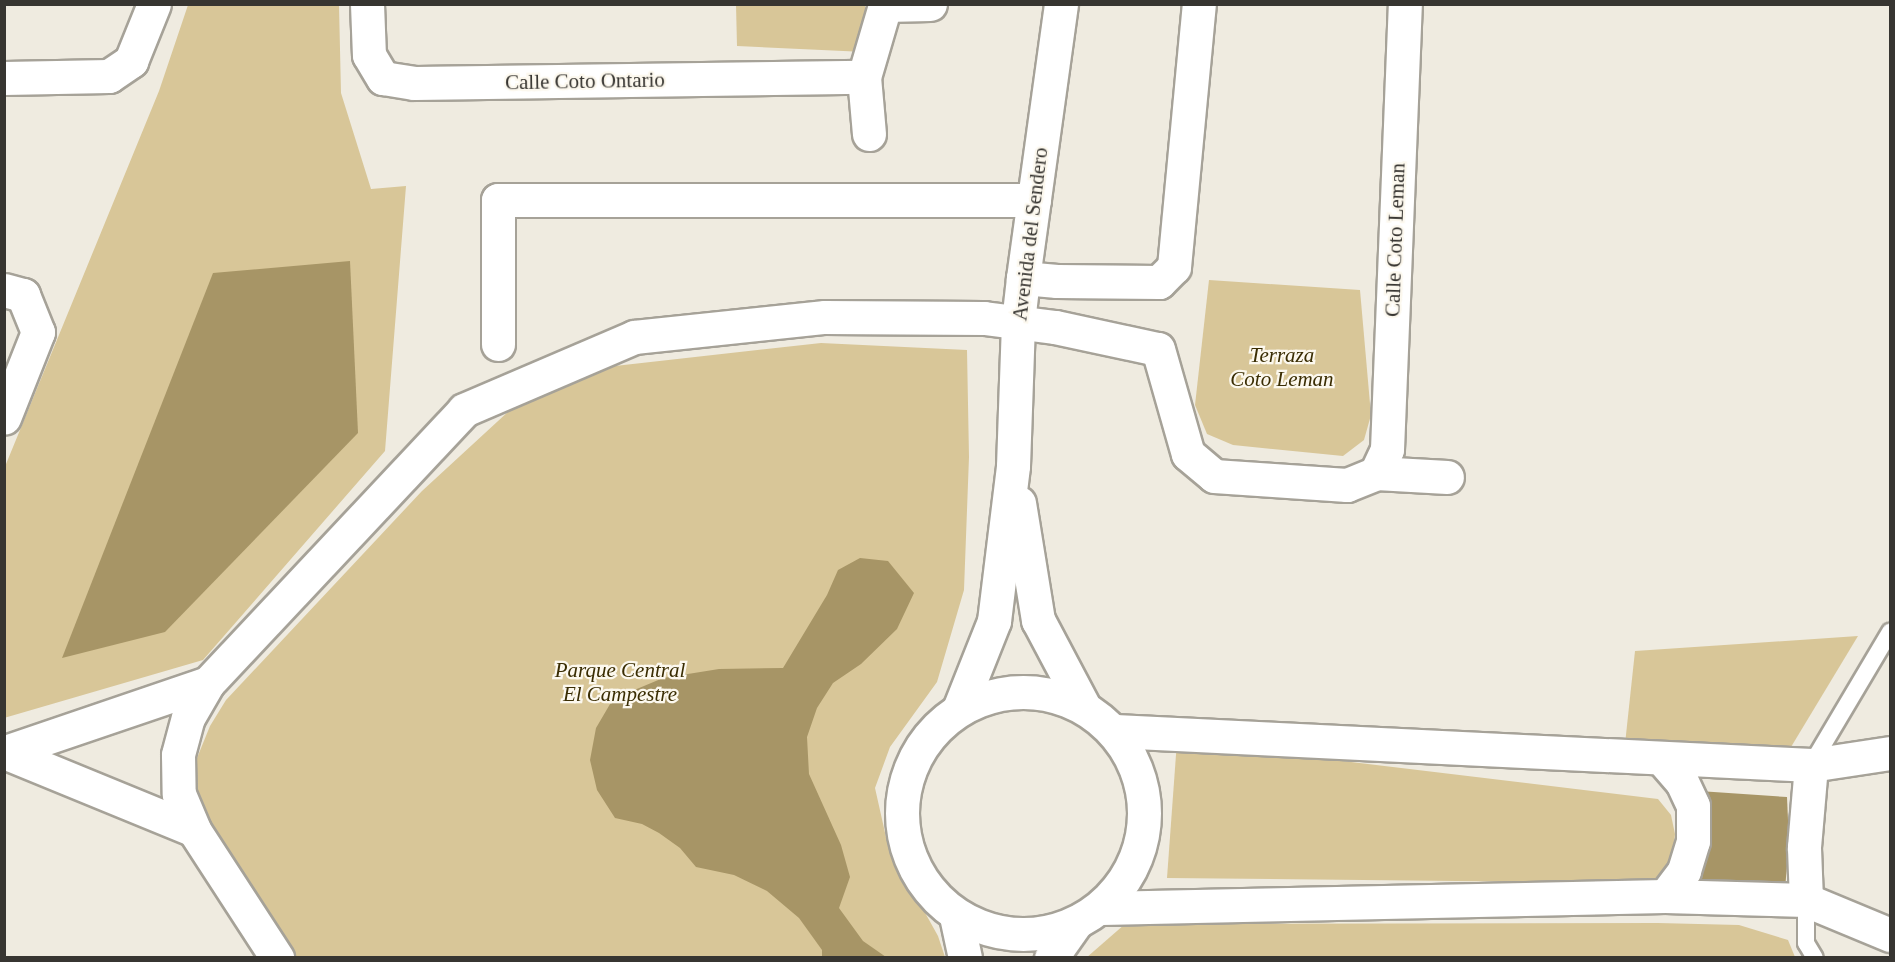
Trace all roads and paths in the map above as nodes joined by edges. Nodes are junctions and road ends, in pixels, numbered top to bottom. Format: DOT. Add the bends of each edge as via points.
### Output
graph roads {
  1 [pos="154,4"];
  2 [pos="367,4"];
  3 [pos="930,4"];
  4 [pos="1061,4"];
  5 [pos="1199,4"];
  6 [pos="1405,4"];
  7 [pos="864,77"];
  8 [pos="4,78"];
  9 [pos="869,134"];
  10 [pos="1034,200"];
  11 [pos="1023,278"];
  12 [pos="4,290"];
  13 [pos="1018,322"];
  14 [pos="498,344"];
  15 [pos="4,418"];
  16 [pos="1013,466"];
  17 [pos="1376,473"];
  18 [pos="1448,477"];
  19 [pos="1890,632"];
  20 [pos="208,683"];
  21 [pos="1084,707"];
  22 [pos="958,709"];
  23 [pos="1114,731"];
  24 [pos="5,752"];
  25 [pos="1890,753"];
  26 [pos="1662,759"];
  27 [pos="1811,765"];
  28 [pos="194,830"];
  29 [pos="1665,896"];
  30 [pos="1806,900"];
  31 [pos="956,916"];
  32 [pos="1088,916"];
  33 [pos="1890,935"];
  34 [pos="277,957"];
  35 [pos="965,957"];
  36 [pos="1051,957"];
  37 [pos="1815,957"];
  1 -- 8 [label="street" via="131,60 109,76"];
  2 -- 7 [label="street, Calle Coto Ontario" via="369,55 383,78 414,83"];
  3 -- 7 [label="street" via="885,5"];
  4 -- 10 [label="street, Avenida del Sendero"];
  5 -- 11 [label="street" via="1174,267 1159,282"];
  6 -- 17 [label="street, Calle Coto Leman" via="1387,449"];
  7 -- 9 [label="street"];
  10 -- 11 [label="street, Avenida del Sendero"];
  10 -- 14 [label="street" via="498,200"];
  11 -- 13 [label="street, Avenida del Sendero"];
  12 -- 15 [label="street" via="23,295 38,332"];
  13 -- 16 [label="street, Avenida del Sendero"];
  13 -- 17 [label="street" via="1158,349 1188,454 1214,476 1347,485"];
  13 -- 20 [label="street" via="984,318 825,317 634,337 464,411"];
  16 -- 21 [label="street, Avenida del Sendero" via="1038,620"];
  16 -- 22 [label="street, Avenida del Sendero" via="994,621"];
  17 -- 18 [label="street"];
  19 -- 27 [label="lane"];
  20 -- 24 [label="street"];
  20 -- 28 [label="street" via="188,717 178,755 179,794"];
  21 -- 22 [label="street" via="1021,691"];
  21 -- 23 [label="street"];
  22 -- 31 [label="street" via="927,736 907,772 900,812 906,853 925,889"];
  23 -- 26 [label="street"];
  23 -- 32 [label="street" via="1136,765 1146,803 1143,842 1127,879"];
  24 -- 28 [label="street"];
  25 -- 27 [label="street"];
  26 -- 27 [label="street"];
  26 -- 29 [label="street" via="1682,783 1693,806 1693,841 1684,871"];
  27 -- 30 [label="street" via="1804,847"];
  28 -- 34 [label="street"];
  29 -- 30 [label="street"];
  29 -- 32 [label="street"];
  30 -- 33 [label="street"];
  30 -- 37 [label="lane" via="1806,943"];
  31 -- 32 [label="street" via="1014,936"];
  31 -- 35 [label="street"];
  32 -- 36 [label="street"];
}
